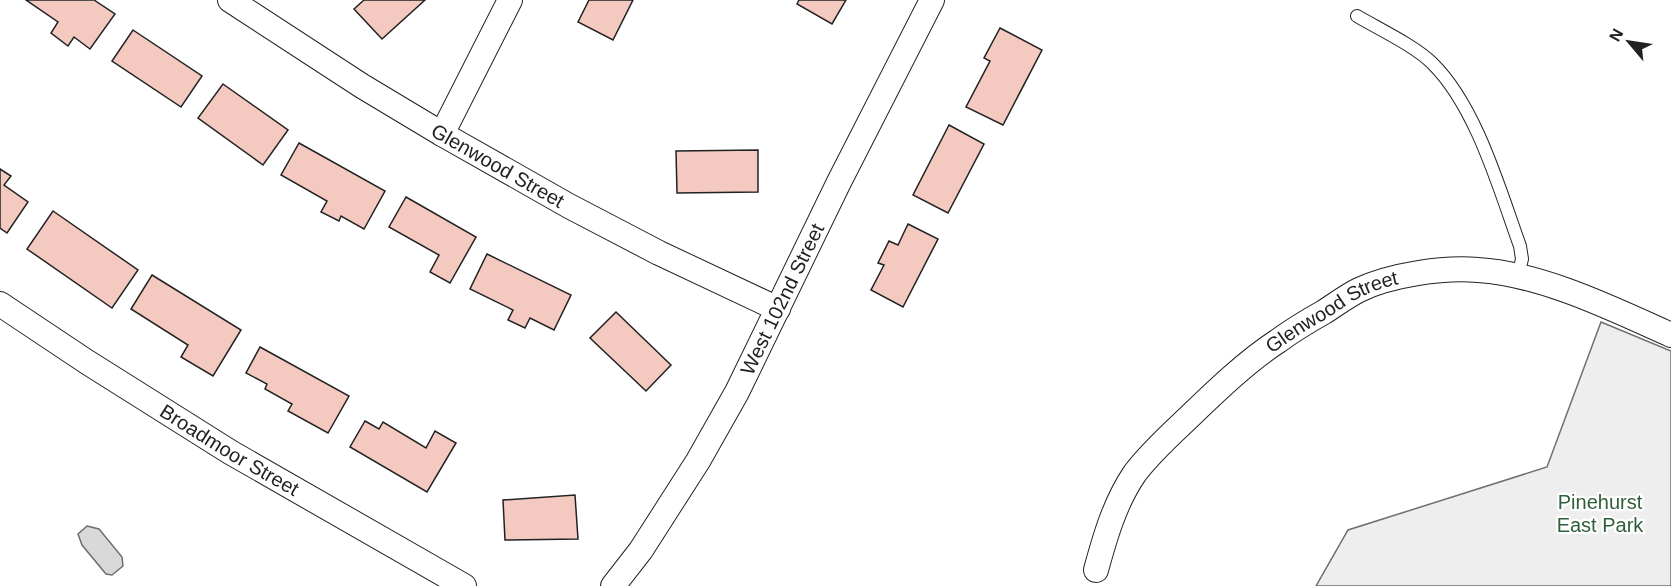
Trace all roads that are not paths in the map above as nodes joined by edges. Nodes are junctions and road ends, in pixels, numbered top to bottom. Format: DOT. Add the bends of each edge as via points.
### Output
graph roads {
  1 [pos="230,0"];
  2 [pos="510,0"];
  3 [pos="932,0"];
  4 [pos="1357,16"];
  5 [pos="442,134"];
  6 [pos="1518,276"];
  7 [pos="0,304"];
  8 [pos="778,309"];
  9 [pos="1671,335"];
  10 [pos="1096,570"];
  11 [pos="464,586"];
  12 [pos="613,586"];
  1 -- 5 [label="street, Glenwood Street"];
  2 -- 5 [label="street"];
  3 -- 8 [label="street, West 102nd Street"];
  4 -- 6 [label="lane" via="1432,62 1461,101 1520,246"];
  5 -- 8 [label="street, Glenwood Street" via="569,206"];
  6 -- 9 [label="street, Glenwood Street" via="1607,307"];
  6 -- 10 [label="street, Glenwood Street" via="1478,270 1432,271 1386,280 1359,290 1276,342 1219,389 1135,473 1107,533"];
  7 -- 11 [label="street, Broadmoor Street" via="230,452"];
  8 -- 12 [label="street, West 102nd Street" via="698,461"];
}
